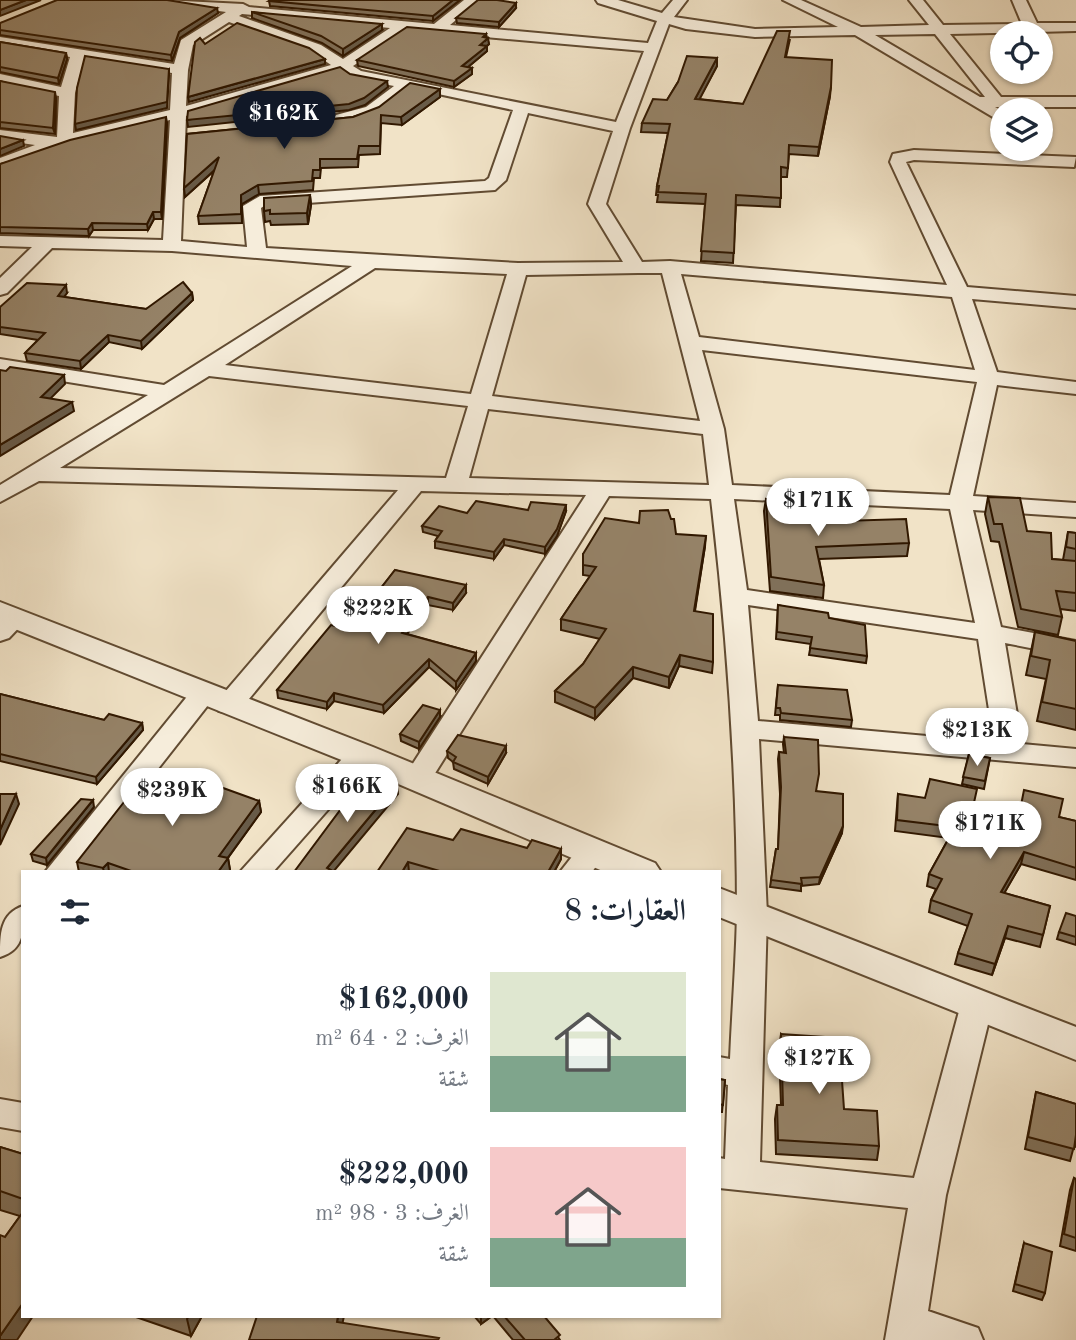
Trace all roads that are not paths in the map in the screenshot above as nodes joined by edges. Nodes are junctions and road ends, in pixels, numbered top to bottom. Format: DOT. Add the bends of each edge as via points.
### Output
graph roads {
  1 [pos="176,0"];
  2 [pos="257,0"];
  3 [pos="473,0"];
  4 [pos="603,0"];
  5 [pos="680,0"];
  6 [pos="790,0"];
  7 [pos="916,0"];
  8 [pos="1019,0"];
  9 [pos="233,13"];
  10 [pos="664,20"];
  11 [pos="1028,21"];
  12 [pos="406,24"];
  13 [pos="439,27"];
  14 [pos="990,27"];
  15 [pos="1053,27"];
  16 [pos="1076,27"];
  17 [pos="940,28"];
  18 [pos="856,30"];
  19 [pos="3,43"];
  20 [pos="654,48"];
  21 [pos="78,54"];
  22 [pos="343,66"];
  23 [pos="180,70"];
  24 [pos="0,79"];
  25 [pos="407,83"];
  26 [pos="67,93"];
  27 [pos="993,98"];
  28 [pos="976,102"];
  29 [pos="990,102"];
  30 [pos="1053,102"];
  31 [pos="1076,102"];
  32 [pos="522,108"];
  33 [pos="990,110"];
  34 [pos="179,113"];
  35 [pos="326,120"];
  36 [pos="622,128"];
  37 [pos="0,135"];
  38 [pos="59,142"];
  39 [pos="1053,149"];
  40 [pos="1075,163"];
  41 [pos="0,164"];
  42 [pos="0,241"];
  43 [pos="47,243"];
  44 [pos="172,246"];
  45 [pos="257,254"];
  46 [pos="371,262"];
  47 [pos="670,267"];
  48 [pos="636,268"];
  49 [pos="517,269"];
  50 [pos="0,289"];
  51 [pos="961,294"];
  52 [pos="1076,302"];
  53 [pos="689,342"];
  54 [pos="0,365"];
  55 [pos="205,369"];
  56 [pos="988,378"];
  57 [pos="1076,388"];
  58 [pos="167,392"];
  59 [pos="479,403"];
  60 [pos="713,429"];
  61 [pos="37,474"];
  62 [pos="416,482"];
  63 [pos="456,484"];
  64 [pos="601,490"];
  65 [pos="723,492"];
  66 [pos="0,495"];
  67 [pos="960,502"];
  68 [pos="1076,510"];
  69 [pos="735,596"];
  70 [pos="5,621"];
  71 [pos="990,633"];
  72 [pos="1076,649"];
  73 [pos="216,699"];
  74 [pos="745,729"];
  75 [pos="1009,752"];
  76 [pos="361,755"];
  77 [pos="1076,758"];
  78 [pos="417,779"];
  79 [pos="584,862"];
  80 [pos="62,870"];
  81 [pos="257,870"];
  82 [pos="630,870"];
  83 [pos="736,908"];
  84 [pos="21,920"];
  85 [pos="0,946"];
  86 [pos="21,951"];
  87 [pos="977,1004"];
  88 [pos="1076,1044"];
  89 [pos="732,1072"];
  90 [pos="0,1113"];
  91 [pos="21,1117"];
  92 [pos="731,1174"];
  93 [pos="928,1195"];
  94 [pos="906,1331"];
  95 [pos="964,1340"];
  1 -- 9 [label="street"];
  2 -- 9 [label="street"];
  3 -- 13 [label="street"];
  4 -- 10 [label="street"];
  5 -- 10 [label="street"];
  6 -- 18 [label="street"];
  7 -- 17 [label="street"];
  8 -- 11 [label="street"];
  9 -- 12 [label="street"];
  9 -- 22 [label="street" via="316,48"];
  9 -- 23 [label="street" via="187,43"];
  10 -- 18 [label="street" via="755,33"];
  10 -- 20 [label="street"];
  12 -- 13 [label="street"];
  12 -- 22 [label="street"];
  13 -- 20 [label="street"];
  14 -- 17 [label="street"];
  15 -- 16 [label="street"];
  17 -- 18 [label="street"];
  17 -- 27 [label="street"];
  18 -- 28 [label="street"];
  19 -- 21 [label="street"];
  20 -- 36 [label="street"];
  21 -- 23 [label="street"];
  21 -- 26 [label="street"];
  22 -- 25 [label="street" via="357,75"];
  22 -- 34 [label="street"];
  23 -- 34 [label="street"];
  24 -- 26 [label="street"];
  25 -- 32 [label="street"];
  25 -- 35 [label="street" via="372,110"];
  26 -- 38 [label="street"];
  28 -- 29 [label="street"];
  28 -- 33 [label="street"];
  30 -- 31 [label="street"];
  32 -- 36 [label="street"];
  32 -- 45 [label="street" via="497,180 489,186 260,201 252,206"];
  34 -- 38 [label="street"];
  34 -- 44 [label="street" via="186,135"];
  36 -- 48 [label="street" via="597,204"];
  37 -- 38 [label="street"];
  38 -- 41 [label="street"];
  39 -- 40 [label="street"];
  40 -- 51 [label="street" via="914,155 899,159"];
  42 -- 43 [label="street"];
  43 -- 44 [label="street"];
  43 -- 50 [label="street"];
  44 -- 45 [label="street"];
  45 -- 46 [label="street"];
  46 -- 49 [label="street"];
  46 -- 55 [label="street"];
  47 -- 48 [label="street"];
  47 -- 51 [label="street"];
  47 -- 53 [label="street"];
  48 -- 49 [label="street"];
  49 -- 59 [label="street"];
  51 -- 52 [label="street"];
  51 -- 56 [label="street"];
  53 -- 56 [label="street"];
  53 -- 60 [label="street"];
  54 -- 58 [label="street"];
  55 -- 58 [label="street"];
  55 -- 59 [label="street"];
  56 -- 57 [label="street"];
  56 -- 67 [label="street"];
  58 -- 61 [label="street"];
  59 -- 60 [label="street"];
  59 -- 63 [label="street"];
  60 -- 65 [label="street"];
  61 -- 62 [label="street"];
  61 -- 66 [label="street"];
  62 -- 63 [label="street"];
  62 -- 73 [label="street"];
  63 -- 64 [label="street"];
  64 -- 65 [label="street"];
  64 -- 78 [label="street"];
  65 -- 67 [label="street"];
  65 -- 69 [label="street"];
  67 -- 68 [label="street"];
  67 -- 71 [label="street"];
  69 -- 71 [label="street"];
  69 -- 74 [label="street"];
  70 -- 73 [label="street"];
  71 -- 72 [label="street"];
  71 -- 75 [label="street"];
  73 -- 76 [label="street"];
  73 -- 80 [label="street"];
  74 -- 75 [label="street"];
  74 -- 83 [label="street"];
  75 -- 77 [label="street"];
  76 -- 78 [label="street"];
  76 -- 81 [label="street"];
  78 -- 79 [label="street"];
  79 -- 82 [label="street"];
  83 -- 87 [label="street"];
  83 -- 89 [label="street"];
  84 -- 85 [label="street"];
  85 -- 86 [label="street"];
  87 -- 88 [label="street"];
  87 -- 93 [label="street"];
  89 -- 92 [label="street"];
  90 -- 91 [label="street"];
  92 -- 93 [label="street"];
  93 -- 94 [label="street"];
  94 -- 95 [label="street"];
}
